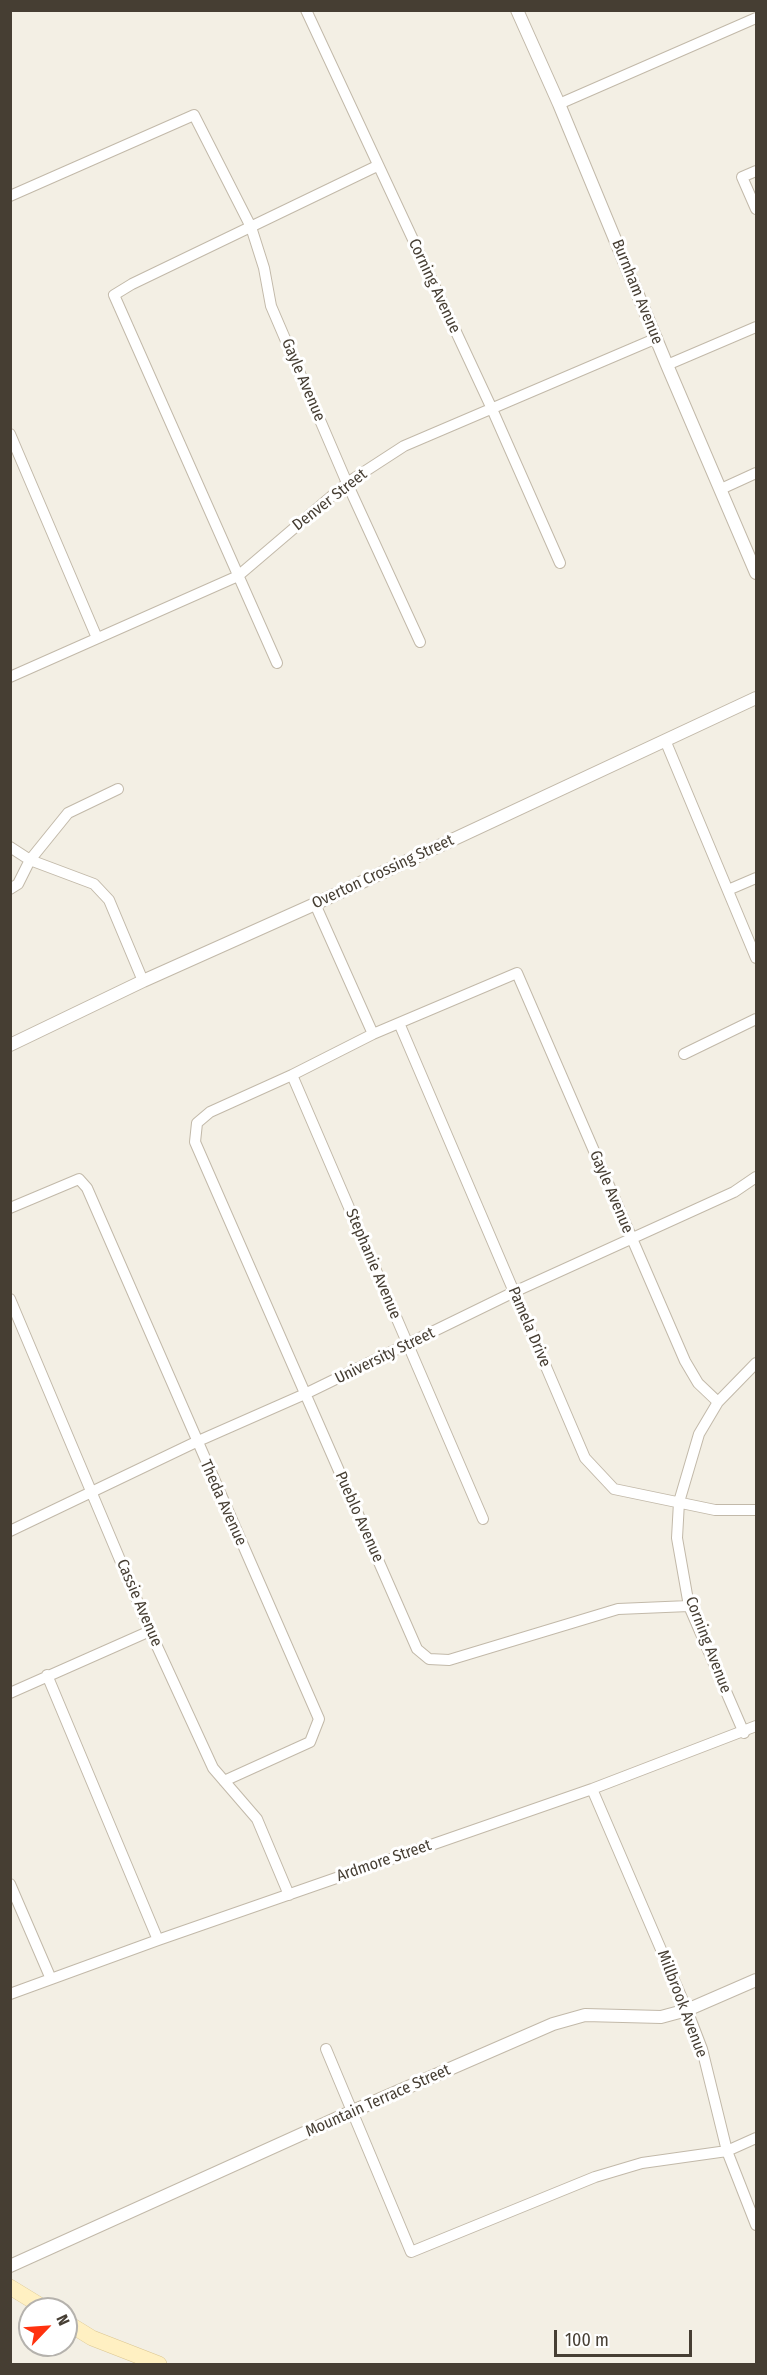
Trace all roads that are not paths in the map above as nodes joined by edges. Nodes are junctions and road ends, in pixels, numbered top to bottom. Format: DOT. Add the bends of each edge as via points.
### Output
graph roads {
  1 [pos="306,10"];
  2 [pos="517,10"];
  3 [pos="756,18"];
  4 [pos="559,105"];
  5 [pos="378,166"];
  6 [pos="756,171"];
  7 [pos="10,196"];
  8 [pos="756,209"];
  9 [pos="251,227"];
  10 [pos="756,327"];
  11 [pos="657,338"];
  12 [pos="667,365"];
  13 [pos="492,409"];
  14 [pos="10,434"];
  15 [pos="756,473"];
  16 [pos="347,483"];
  17 [pos="721,489"];
  18 [pos="560,563"];
  19 [pos="756,573"];
  20 [pos="238,576"];
  21 [pos="97,638"];
  22 [pos="420,642"];
  23 [pos="277,663"];
  24 [pos="10,677"];
  25 [pos="756,698"];
  26 [pos="664,740"];
  27 [pos="118,789"];
  28 [pos="10,847"];
  29 [pos="30,860"];
  30 [pos="756,878"];
  31 [pos="10,889"];
  32 [pos="728,890"];
  33 [pos="315,904"];
  34 [pos="756,958"];
  35 [pos="143,981"];
  36 [pos="756,1019"];
  37 [pos="399,1023"];
  38 [pos="373,1034"];
  39 [pos="10,1045"];
  40 [pos="684,1054"];
  41 [pos="292,1075"];
  42 [pos="756,1177"];
  43 [pos="10,1208"];
  44 [pos="632,1239"];
  45 [pos="514,1292"];
  46 [pos="10,1299"];
  47 [pos="407,1345"];
  48 [pos="756,1363"];
  49 [pos="304,1394"];
  50 [pos="718,1402"];
  51 [pos="196,1442"];
  52 [pos="91,1493"];
  53 [pos="679,1502"];
  54 [pos="756,1510"];
  55 [pos="483,1519"];
  56 [pos="10,1531"];
  57 [pos="689,1606"];
  58 [pos="150,1631"];
  59 [pos="47,1675"];
  60 [pos="10,1693"];
  61 [pos="756,1726"];
  62 [pos="744,1733"];
  63 [pos="224,1781"];
  64 [pos="592,1789"];
  65 [pos="10,1884"];
  66 [pos="289,1895"];
  67 [pos="158,1940"];
  68 [pos="51,1979"];
  69 [pos="756,1980"];
  70 [pos="10,1994"];
  71 [pos="687,2010"];
  72 [pos="326,2049"];
  73 [pos="353,2111"];
  74 [pos="756,2138"];
  75 [pos="727,2151"];
  76 [pos="756,2225"];
  77 [pos="10,2266"];
  78 [pos="10,2287"];
  79 [pos="26,2297"];
  80 [pos="78,2329"];
  81 [pos="159,2364"];
  1 -- 5 [label="street, Corning Avenue"];
  2 -- 4 [label="street, Burnham Avenue"];
  3 -- 4 [label="street"];
  4 -- 11 [label="street, Burnham Avenue"];
  5 -- 9 [label="street"];
  5 -- 13 [label="street, Corning Avenue"];
  6 -- 8 [label="street" via="742,177"];
  7 -- 9 [label="street, Gayle Avenue" via="194,115"];
  9 -- 16 [label="street, Gayle Avenue" via="271,306"];
  9 -- 20 [label="street" via="114,295"];
  10 -- 12 [label="street"];
  11 -- 12 [label="street, Burnham Avenue"];
  11 -- 13 [label="street, Denver Street"];
  12 -- 17 [label="street, Burnham Avenue"];
  13 -- 16 [label="street, Denver Street" via="404,446"];
  13 -- 18 [label="street, Corning Avenue"];
  14 -- 21 [label="street"];
  15 -- 17 [label="street"];
  16 -- 20 [label="street, Denver Street"];
  16 -- 22 [label="street, Gayle Avenue"];
  17 -- 19 [label="street, Burnham Avenue"];
  20 -- 21 [label="street, Denver Street"];
  20 -- 23 [label="street"];
  21 -- 24 [label="street, Denver Street"];
  25 -- 26 [label="street, Overton Crossing Street"];
  26 -- 32 [label="street"];
  26 -- 33 [label="street, Overton Crossing Street"];
  27 -- 29 [label="street" via="68,813"];
  28 -- 29 [label="street"];
  29 -- 31 [label="street" via="18,884"];
  29 -- 35 [label="street" via="94,884 109,900"];
  30 -- 32 [label="street"];
  32 -- 34 [label="street"];
  33 -- 35 [label="street, Overton Crossing Street"];
  33 -- 38 [label="street"];
  35 -- 39 [label="street, Overton Crossing Street"];
  36 -- 40 [label="street"];
  37 -- 38 [label="street"];
  37 -- 44 [label="street, Gayle Avenue" via="517,973"];
  37 -- 45 [label="street, Pamela Drive"];
  38 -- 41 [label="street"];
  41 -- 47 [label="street, Stephanie Avenue"];
  41 -- 49 [label="street, Pueblo Avenue" via="210,1112 197,1124 195,1142"];
  42 -- 44 [label="street, University Street" via="734,1192"];
  43 -- 51 [label="street, Theda Avenue" via="79,1179 87,1188"];
  44 -- 45 [label="street, University Street"];
  44 -- 50 [label="street, Gayle Avenue" via="685,1362 698,1383"];
  45 -- 47 [label="street, University Street"];
  45 -- 53 [label="street, Pamela Drive" via="585,1458 614,1490"];
  46 -- 52 [label="street, Cassie Avenue"];
  47 -- 49 [label="street, University Street"];
  47 -- 55 [label="street, Stephanie Avenue"];
  48 -- 50 [label="street, Corning Avenue"];
  49 -- 51 [label="street, University Street"];
  49 -- 57 [label="street, Pueblo Avenue" via="417,1649 429,1659 449,1659 618,1609"];
  50 -- 53 [label="street, Corning Avenue" via="699,1434"];
  51 -- 52 [label="street, University Street"];
  51 -- 63 [label="street, Theda Avenue" via="319,1719 310,1742"];
  52 -- 56 [label="street, University Street"];
  52 -- 58 [label="street, Cassie Avenue"];
  53 -- 54 [label="street, Pamela Drive" via="715,1510"];
  53 -- 57 [label="street, Corning Avenue" via="677,1538"];
  57 -- 62 [label="street, Corning Avenue"];
  58 -- 59 [label="street"];
  58 -- 63 [label="street, Cassie Avenue" via="213,1768"];
  59 -- 60 [label="street"];
  59 -- 67 [label="street"];
  61 -- 62 [label="street, Ardmore Street"];
  62 -- 64 [label="street, Ardmore Street"];
  63 -- 66 [label="street, Cassie Avenue" via="257,1819"];
  64 -- 66 [label="street, Ardmore Street"];
  64 -- 71 [label="street, Millbrook Avenue"];
  65 -- 68 [label="street"];
  66 -- 67 [label="street, Ardmore Street"];
  67 -- 68 [label="street, Ardmore Street"];
  68 -- 70 [label="street, Ardmore Street"];
  69 -- 71 [label="street, Mountain Terrace Street"];
  71 -- 73 [label="street, Mountain Terrace Street" via="661,2017 585,2015 553,2024"];
  71 -- 75 [label="street, Millbrook Avenue" via="702,2049"];
  72 -- 73 [label="street"];
  73 -- 75 [label="street" via="411,2252 595,2177 642,2163"];
  73 -- 77 [label="street, Mountain Terrace Street"];
  74 -- 75 [label="street"];
  75 -- 76 [label="street, Millbrook Avenue"];
  78 -- 79 [label="main road"];
  80 -- 81 [label="main road"];
}
